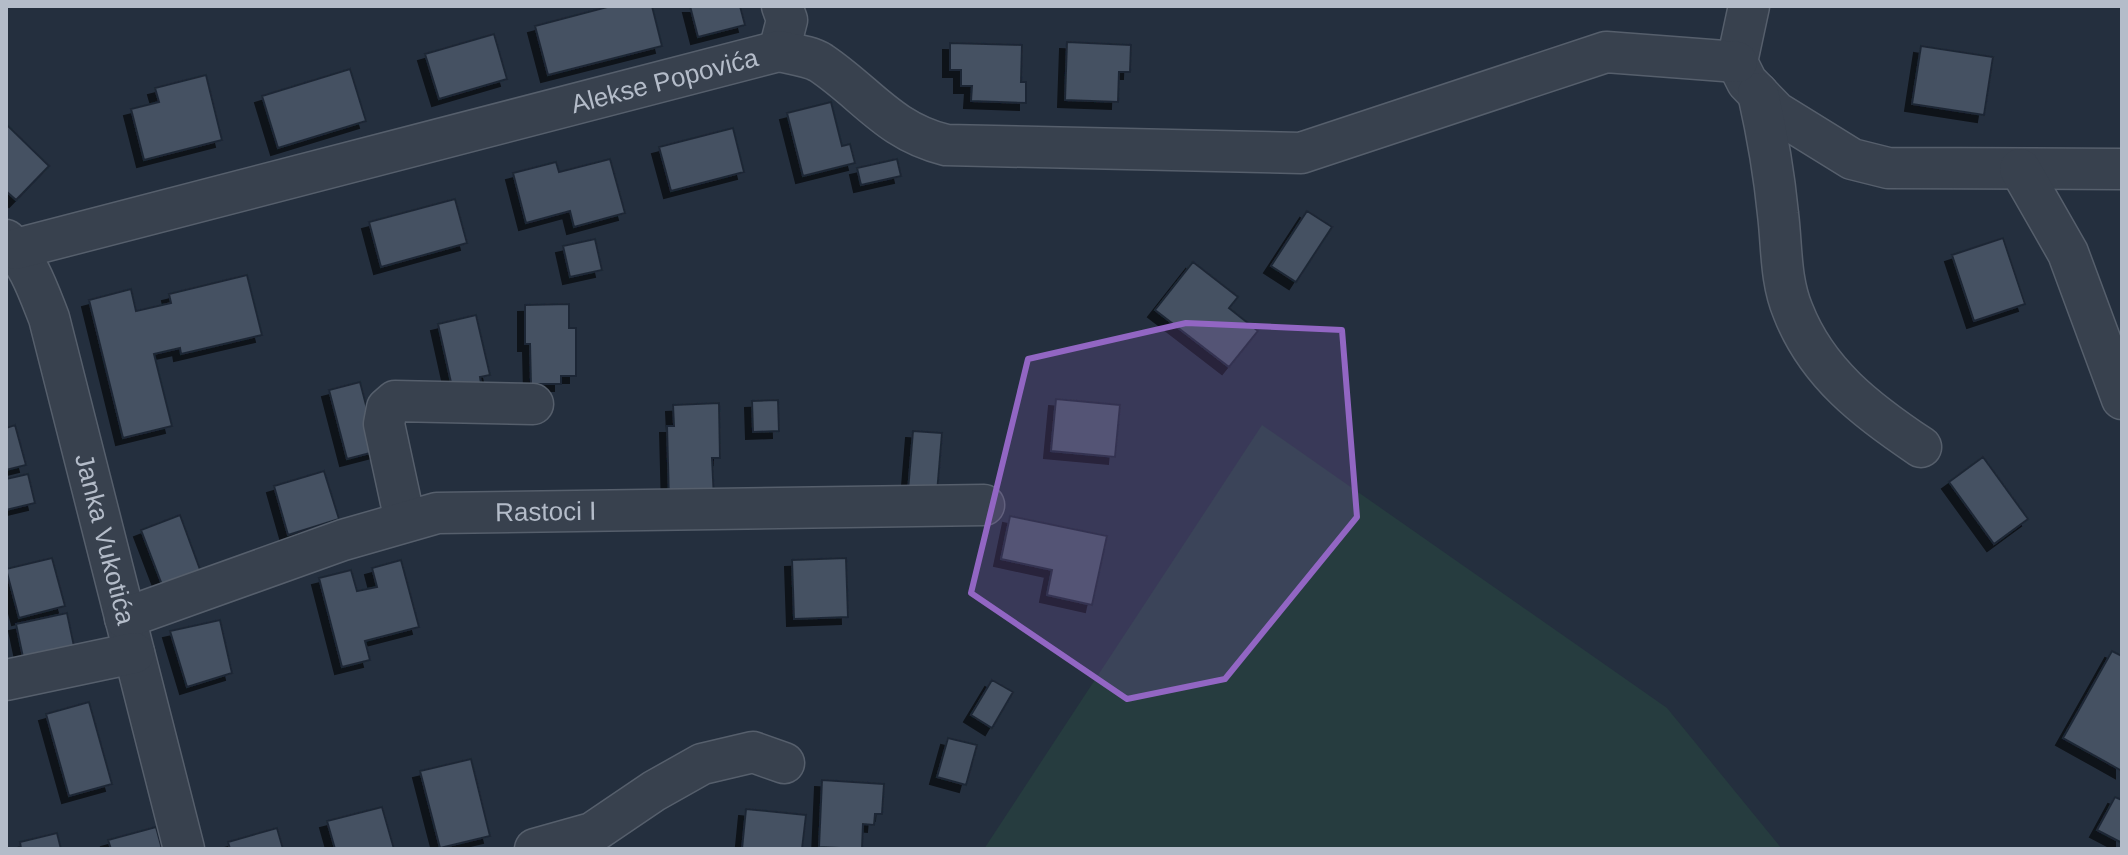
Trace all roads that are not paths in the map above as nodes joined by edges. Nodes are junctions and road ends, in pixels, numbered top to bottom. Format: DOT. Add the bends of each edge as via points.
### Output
graph roads {
  1 [pos="782,6"];
  2 [pos="1749,6"];
  3 [pos="779,51"];
  4 [pos="1747,77"];
  5 [pos="2020,169"];
  6 [pos="2122,169"];
  7 [pos="11,245"];
  8 [pos="2122,399"];
  9 [pos="533,404"];
  10 [pos="1921,447"];
  11 [pos="984,505"];
  12 [pos="405,521"];
  13 [pos="129,636"];
  14 [pos="6,680"];
  15 [pos="784,763"];
  16 [pos="184,849"];
  17 [pos="535,849"];
  1 -- 3 [label="street" via="787,20"];
  2 -- 4 [label="street"];
  3 -- 4 [label="street, Alekse Popovića" via="818,61 902,129 946,145 1301,153 1606,52"];
  3 -- 7 [label="street, Alekse Popovića"];
  4 -- 5 [label="street" via="1776,112 1852,159 1888,168"];
  4 -- 10 [label="street" via="1769,142 1783,277 1792,310 1813,352 1851,397"];
  5 -- 6 [label="street"];
  5 -- 8 [label="street" via="2068,253"];
  7 -- 13 [label="street, Janka Vukotića" via="36,284 49,318"];
  9 -- 12 [label="street" via="395,401 387,408 384,424"];
  11 -- 12 [label="street, Rastoci I" via="437,513"];
  12 -- 13 [label="street, Rastoci I" via="343,540"];
  13 -- 14 [label="street, Rastoci I"];
  13 -- 16 [label="street, Janka Vukotića"];
  15 -- 17 [label="street" via="753,752 702,764 592,833"];
}
